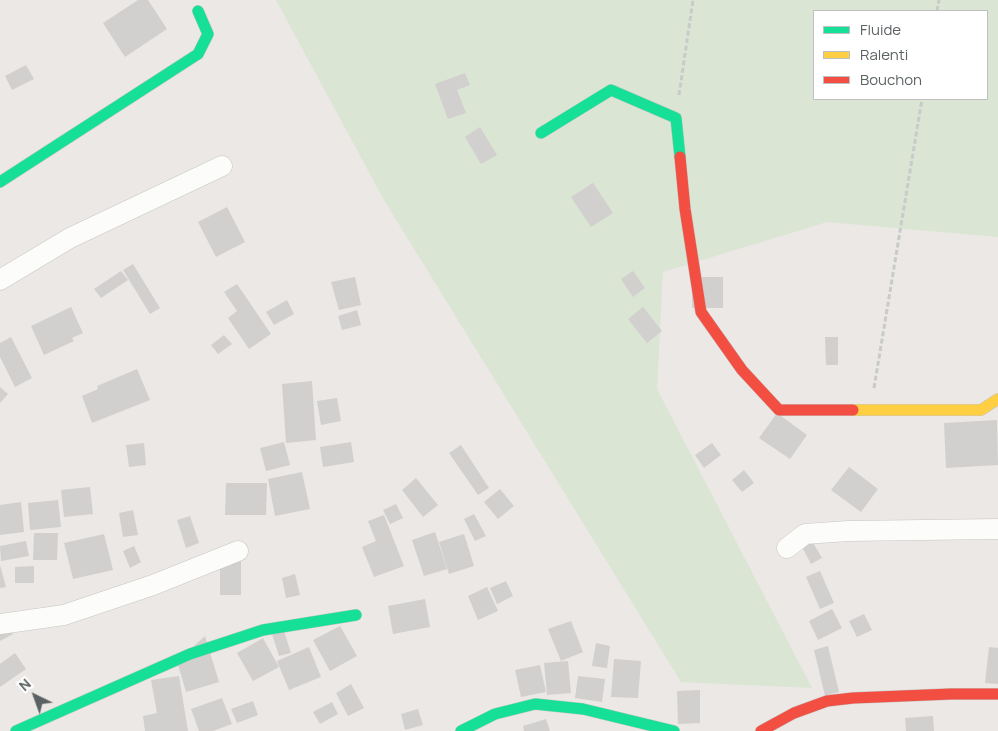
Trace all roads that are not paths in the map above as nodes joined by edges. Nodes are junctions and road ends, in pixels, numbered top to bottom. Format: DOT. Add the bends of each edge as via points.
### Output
graph roads {
  1 [pos="198,11"];
  2 [pos="541,133"];
  3 [pos="222,166"];
  4 [pos="0,182"];
  5 [pos="0,280"];
  6 [pos="998,399"];
  7 [pos="998,529"];
  8 [pos="787,548"];
  9 [pos="238,551"];
  10 [pos="356,615"];
  11 [pos="0,624"];
  12 [pos="998,694"];
  13 [pos="16,731"];
  14 [pos="461,731"];
  15 [pos="674,731"];
  16 [pos="761,731"];
  1 -- 4 [label="street" via="208,34 198,54"];
  2 -- 6 [label="street" via="611,90 676,118 701,312 742,370 779,410 981,410"];
  3 -- 5 [label="street" via="70,238"];
  7 -- 8 [label="street" via="805,534"];
  9 -- 11 [label="street" via="64,615"];
  10 -- 13 [label="street" via="263,630 190,654"];
  12 -- 16 [label="street" via="827,701 794,713"];
  14 -- 15 [label="street" via="495,714 535,704 583,709"];
}
